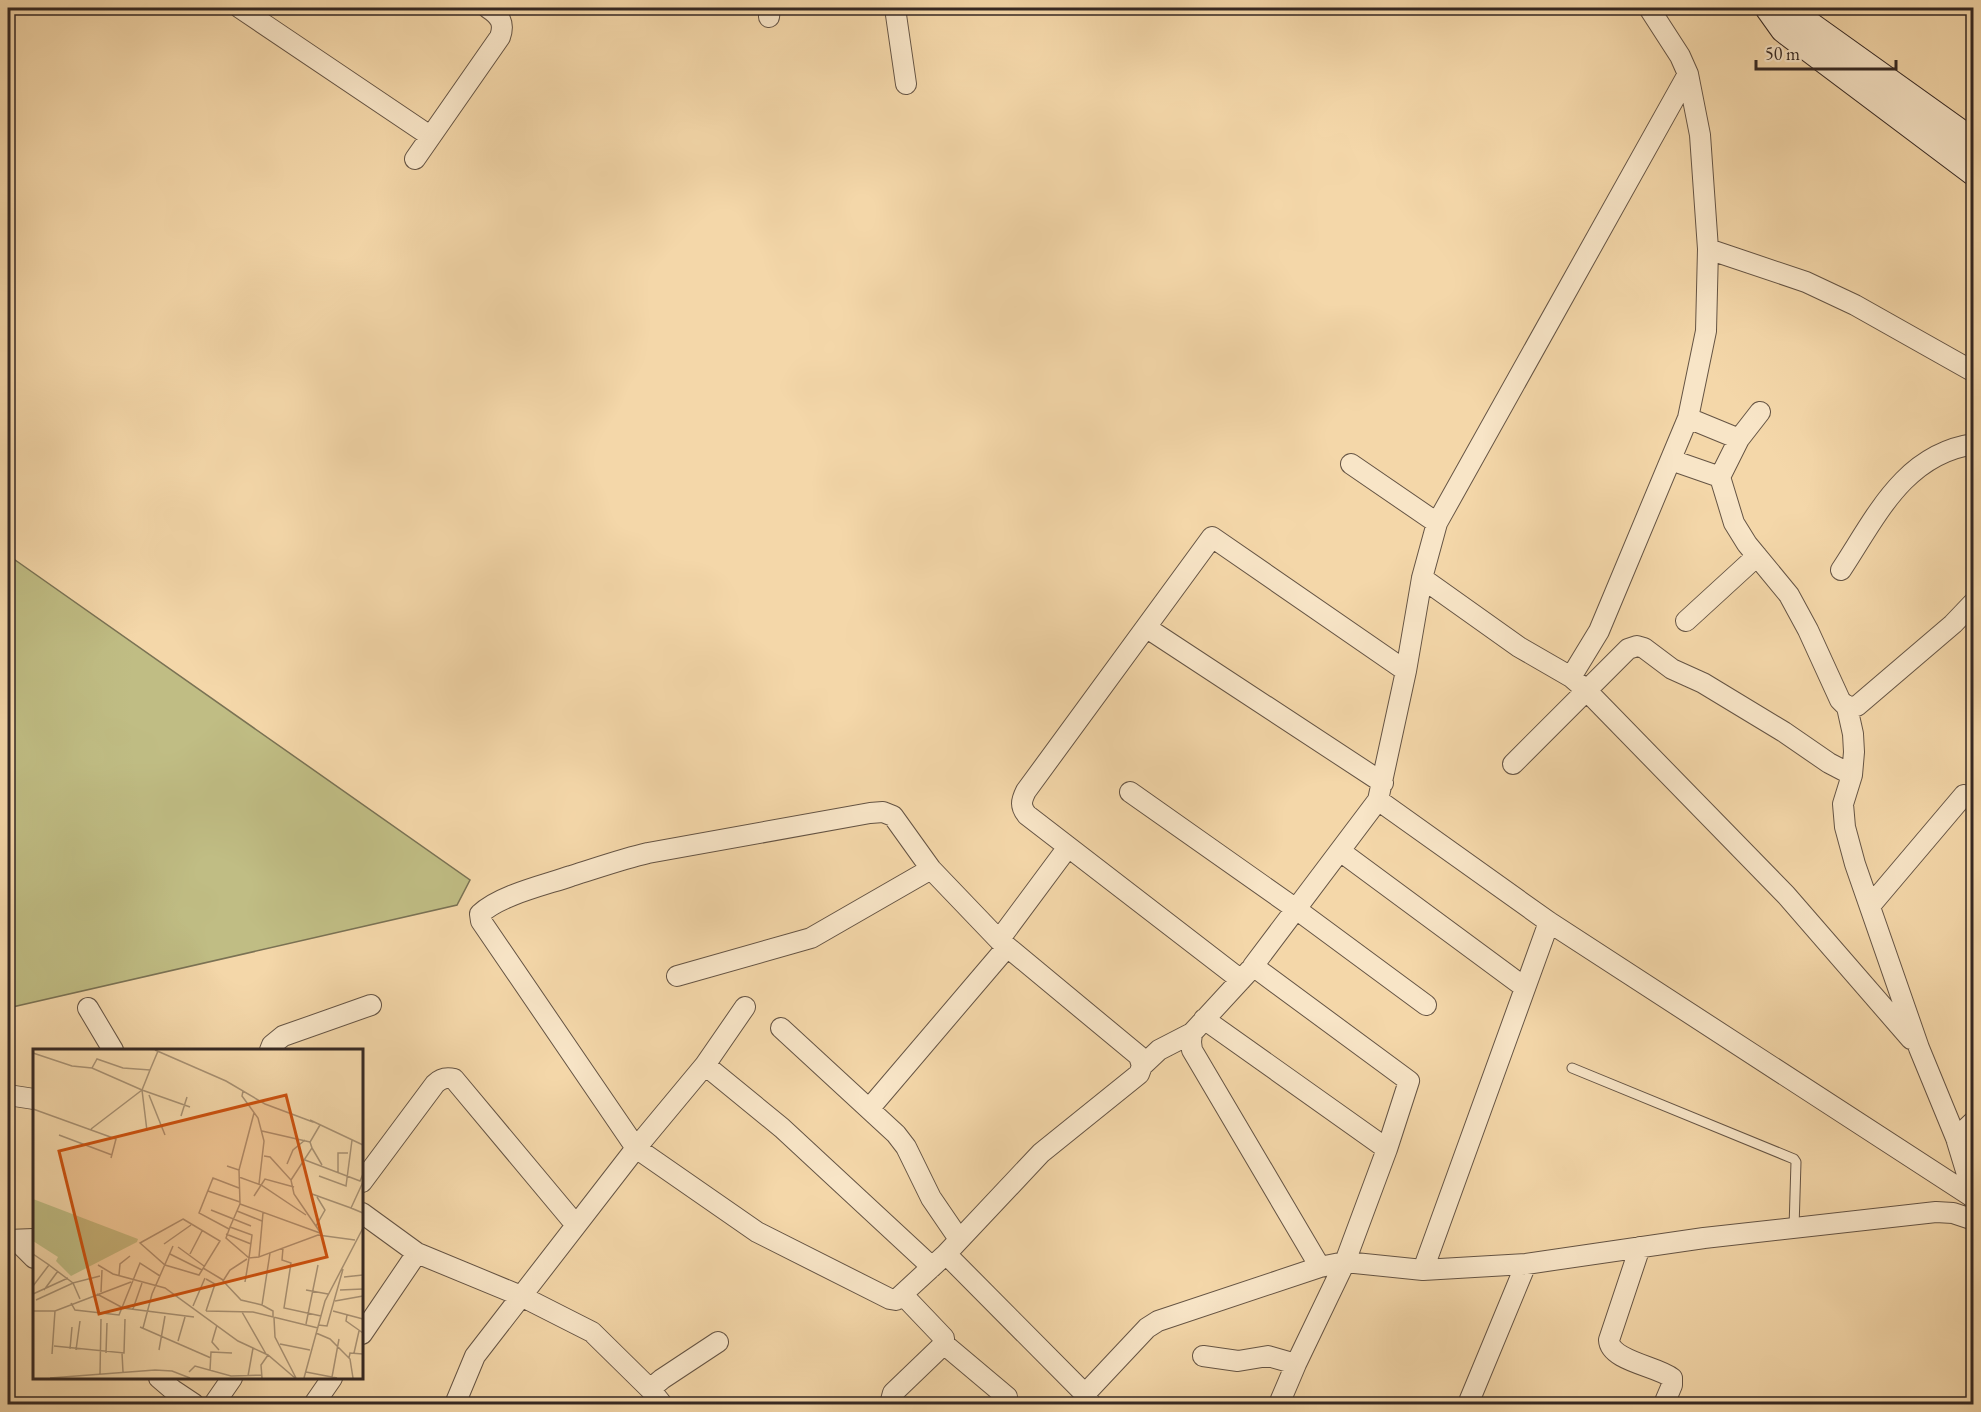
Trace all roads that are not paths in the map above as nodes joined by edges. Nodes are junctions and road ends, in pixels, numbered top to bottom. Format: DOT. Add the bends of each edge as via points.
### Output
graph roads {
  1 [pos="240,8"];
  2 [pos="488,8"];
  3 [pos="895,8"];
  4 [pos="1649,8"];
  5 [pos="1786,10"];
  6 [pos="1688,74"];
  7 [pos="906,84"];
  8 [pos="430,136"];
  9 [pos="1974,144"];
  10 [pos="415,159"];
  11 [pos="1974,172"];
  12 [pos="1708,249"];
  13 [pos="1974,372"];
  14 [pos="1760,412"];
  15 [pos="1688,418"];
  16 [pos="1739,439"];
  17 [pos="1974,444"];
  18 [pos="1671,460"];
  19 [pos="1351,464"];
  20 [pos="1720,477"];
  21 [pos="1437,523"];
  22 [pos="1758,556"];
  23 [pos="1841,570"];
  24 [pos="1422,578"];
  25 [pos="1974,602"];
  26 [pos="1686,621"];
  27 [pos="1147,628"];
  28 [pos="1406,671"];
  29 [pos="1571,677"];
  30 [pos="1586,690"];
  31 [pos="1847,707"];
  32 [pos="1513,764"];
  33 [pos="1852,775"];
  34 [pos="1380,791"];
  35 [pos="1130,792"];
  36 [pos="1964,795"];
  37 [pos="1068,847"];
  38 [pos="1340,850"];
  39 [pos="931,869"];
  40 [pos="1870,906"];
  41 [pos="1296,909"];
  42 [pos="1549,922"];
  43 [pos="1003,944"];
  44 [pos="1247,973"];
  45 [pos="677,976"];
  46 [pos="1524,987"];
  47 [pos="371,1005"];
  48 [pos="1426,1005"];
  49 [pos="745,1007"];
  50 [pos="88,1008"];
  51 [pos="1198,1026"];
  52 [pos="781,1028"];
  53 [pos="1919,1048"];
  54 [pos="112,1049"];
  55 [pos="270,1049"];
  56 [pos="705,1065"];
  57 [pos="1142,1066"];
  58 [pos="1572,1068"];
  59 [pos="8,1095"];
  60 [pos="33,1099"];
  61 [pos="869,1109"];
  62 [pos="1974,1121"];
  63 [pos="1956,1138"];
  64 [pos="636,1148"];
  65 [pos="1387,1149"];
  66 [pos="363,1181"];
  67 [pos="1974,1197"];
  68 [pos="363,1214"];
  69 [pos="1974,1220"];
  70 [pos="576,1225"];
  71 [pos="1794,1228"];
  72 [pos="20,1240"];
  73 [pos="1640,1247"];
  74 [pos="417,1252"];
  75 [pos="946,1253"];
  76 [pos="33,1257"];
  77 [pos="1345,1262"];
  78 [pos="1526,1264"];
  79 [pos="1320,1267"];
  80 [pos="1423,1270"];
  81 [pos="903,1295"];
  82 [pos="521,1296"];
  83 [pos="363,1333"];
  84 [pos="718,1342"];
  85 [pos="944,1344"];
  86 [pos="1203,1356"];
  87 [pos="1296,1364"];
  88 [pos="161,1379"];
  89 [pos="231,1379"];
  90 [pos="331,1379"];
  91 [pos="650,1389"];
  92 [pos="1088,1399"];
  93 [pos="194,1404"];
  94 [pos="214,1404"];
  95 [pos="314,1404"];
  96 [pos="455,1404"];
  97 [pos="662,1404"];
  98 [pos="890,1404"];
  99 [pos="1007,1404"];
  100 [pos="1279,1404"];
  101 [pos="1468,1404"];
  102 [pos="1664,1404"];
  1 -- 8 [label="street"];
  2 -- 8 [label="street" via="502,21 500,38"];
  3 -- 7 [label="street"];
  4 -- 6 [label="street"];
  5 -- 9 [label="main road"];
  5 -- 11 [label="main road" via="1785,29"];
  6 -- 12 [label="street" via="1700,135"];
  6 -- 21 [label="street"];
  8 -- 10 [label="street"];
  12 -- 13 [label="street" via="1806,282 1856,304"];
  12 -- 15 [label="street" via="1706,331"];
  14 -- 16 [label="street"];
  15 -- 16 [label="street"];
  15 -- 18 [label="street"];
  16 -- 20 [label="street"];
  17 -- 23 [label="street" via="1944,452 1905,478"];
  18 -- 20 [label="street"];
  18 -- 29 [label="street" via="1599,631"];
  19 -- 21 [label="street"];
  20 -- 22 [label="street" via="1734,523"];
  21 -- 24 [label="street"];
  22 -- 26 [label="street"];
  22 -- 31 [label="street" via="1789,595"];
  24 -- 28 [label="street"];
  24 -- 29 [label="street" via="1519,647"];
  25 -- 31 [label="street" via="1857,706"];
  27 -- 28 [label="street" via="1212,537"];
  27 -- 34 [label="street"];
  27 -- 37 [label="street" via="1021,801 1027,815"];
  28 -- 34 [label="street"];
  29 -- 30 [label="street"];
  30 -- 32 [label="street"];
  30 -- 33 [label="street" via="1628,649 1644,648 1672,669 1703,683"];
  30 -- 53 [label="street" via="1786,895"];
  31 -- 33 [label="street" via="1853,734"];
  33 -- 40 [label="street" via="1843,804 1845,827"];
  34 -- 38 [label="street"];
  34 -- 42 [label="street"];
  35 -- 41 [label="street"];
  36 -- 40 [label="street"];
  37 -- 43 [label="street"];
  37 -- 44 [label="street"];
  38 -- 41 [label="street"];
  38 -- 46 [label="street"];
  39 -- 43 [label="street"];
  39 -- 45 [label="street" via="811,938"];
  39 -- 64 [label="street" via="892,816 870,813 614,861 511,897 483,911 482,921"];
  40 -- 53 [label="street"];
  41 -- 44 [label="street"];
  41 -- 48 [label="street"];
  42 -- 46 [label="street"];
  42 -- 67 [label="street"];
  43 -- 57 [label="street" via="1140,1056"];
  43 -- 61 [label="street"];
  44 -- 51 [label="street"];
  44 -- 65 [label="street" via="1407,1078 1409,1085"];
  46 -- 80 [label="street"];
  47 -- 55 [label="street" via="283,1036"];
  49 -- 56 [label="street"];
  50 -- 54 [label="street"];
  51 -- 57 [label="street" via="1159,1050"];
  51 -- 65 [label="street"];
  51 -- 79 [label="street" via="1192,1050"];
  52 -- 61 [label="street"];
  53 -- 63 [label="street"];
  56 -- 64 [label="street"];
  56 -- 75 [label="street"];
  57 -- 75 [label="street" via="1138,1074 1041,1153"];
  58 -- 71 [label="lane" via="1794,1159"];
  59 -- 60 [label="street"];
  61 -- 75 [label="street" via="906,1147 932,1198"];
  62 -- 63 [label="street"];
  63 -- 67 [label="street"];
  64 -- 70 [label="street"];
  64 -- 81 [label="street" via="757,1233 890,1299"];
  65 -- 77 [label="street"];
  66 -- 70 [label="street" via="435,1084 448,1077 454,1079"];
  68 -- 74 [label="street"];
  69 -- 71 [label="street" via="1936,1212"];
  70 -- 82 [label="street"];
  71 -- 73 [label="street"];
  72 -- 76 [label="street"];
  73 -- 78 [label="street"];
  73 -- 102 [label="street" via="1609,1345 1618,1355 1672,1378"];
  74 -- 82 [label="street"];
  74 -- 83 [label="street"];
  75 -- 81 [label="street"];
  75 -- 92 [label="street"];
  77 -- 79 [label="street"];
  77 -- 80 [label="street"];
  77 -- 87 [label="street"];
  78 -- 80 [label="street"];
  78 -- 101 [label="street"];
  79 -- 92 [label="street" via="1158,1321"];
  81 -- 85 [label="street" via="944,1338"];
  82 -- 91 [label="street" via="592,1332"];
  82 -- 96 [label="street" via="475,1356"];
  84 -- 91 [label="street"];
  85 -- 98 [label="street" via="893,1393"];
  85 -- 99 [label="street" via="1007,1397"];
  86 -- 87 [label="street" via="1238,1361 1268,1356"];
  87 -- 100 [label="street"];
  88 -- 93 [label="street"];
  89 -- 94 [label="street"];
  90 -- 95 [label="street"];
  91 -- 97 [label="street"];
}
